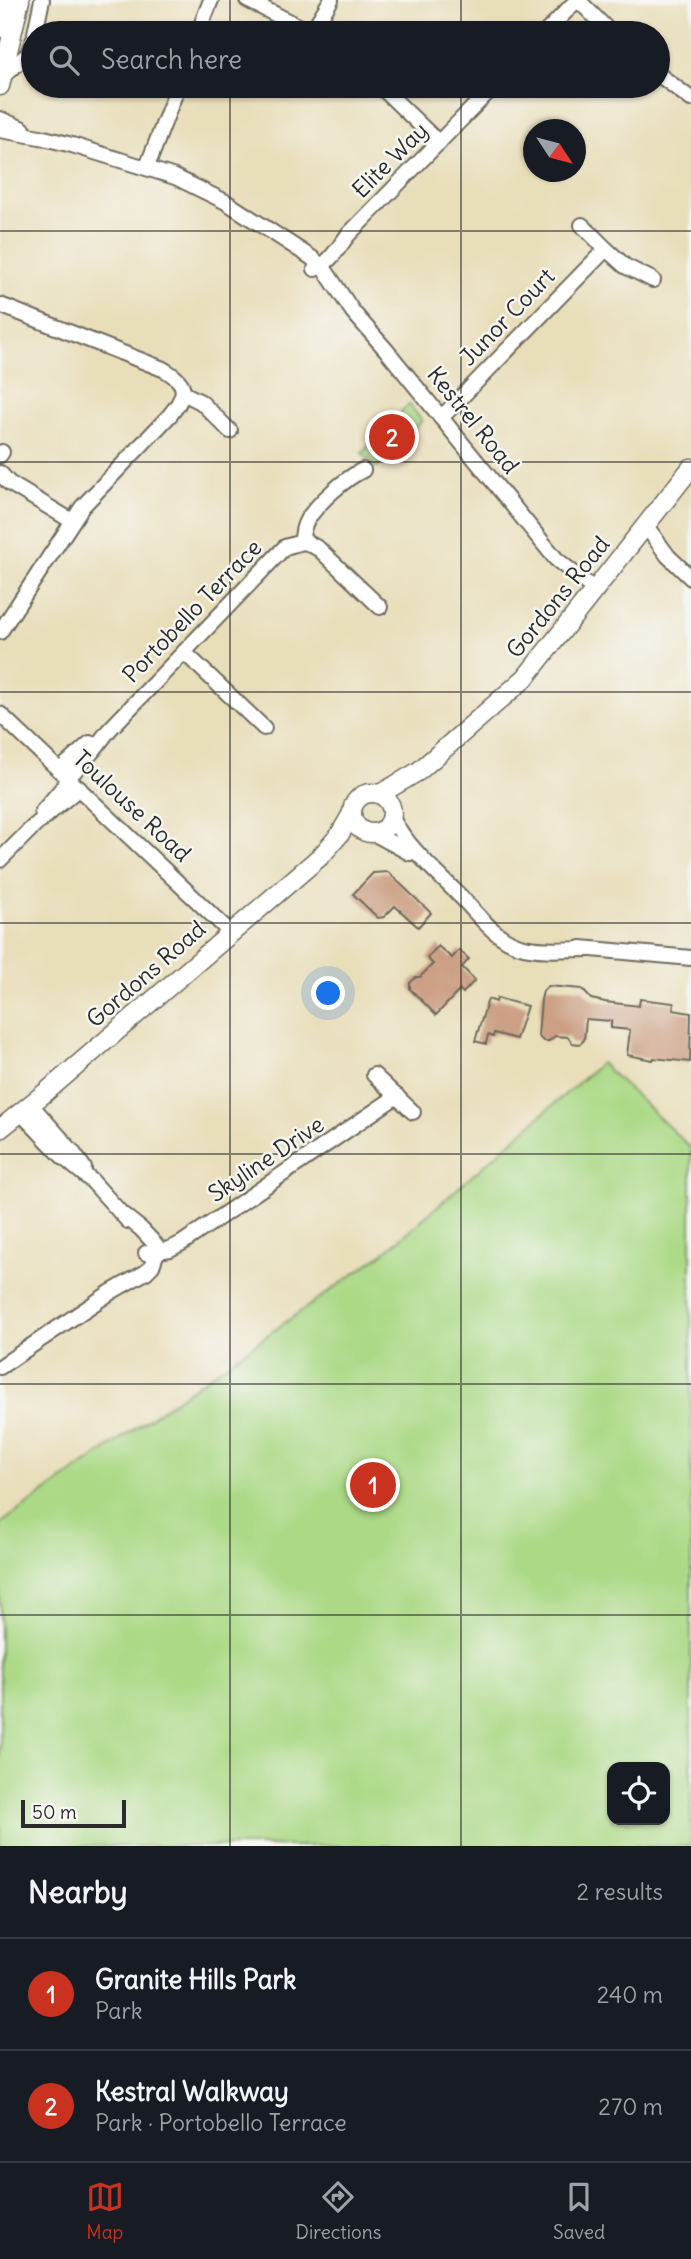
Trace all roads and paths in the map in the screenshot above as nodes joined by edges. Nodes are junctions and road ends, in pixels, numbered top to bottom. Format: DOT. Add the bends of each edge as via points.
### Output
graph roads {
  1 [pos="6,0"];
  2 [pos="20,0"];
  3 [pos="42,0"];
  4 [pos="211,0"];
  5 [pos="247,0"];
  6 [pos="331,0"];
  7 [pos="578,0"];
  8 [pos="38,21"];
  9 [pos="203,21"];
  10 [pos="288,21"];
  11 [pos="318,21"];
  12 [pos="557,21"];
  13 [pos="599,21"];
  14 [pos="0,28"];
  15 [pos="21,61"];
  16 [pos="1,81"];
  17 [pos="670,83"];
  18 [pos="173,98"];
  19 [pos="392,98"];
  20 [pos="482,98"];
  21 [pos="691,99"];
  22 [pos="0,119"];
  23 [pos="0,130"];
  24 [pos="40,137"];
  25 [pos="439,143"];
  26 [pos="147,167"];
  27 [pos="582,225"];
  28 [pos="606,248"];
  29 [pos="317,266"];
  30 [pos="653,280"];
  31 [pos="0,305"];
  32 [pos="183,393"];
  33 [pos="441,418"];
  34 [pos="230,431"];
  35 [pos="691,468"];
  36 [pos="363,470"];
  37 [pos="0,473"];
  38 [pos="72,521"];
  39 [pos="642,531"];
  40 [pos="302,542"];
  41 [pos="691,578"];
  42 [pos="592,596"];
  43 [pos="380,607"];
  44 [pos="0,632"];
  45 [pos="184,652"];
  46 [pos="0,713"];
  47 [pos="264,727"];
  48 [pos="69,779"];
  49 [pos="388,806"];
  50 [pos="351,815"];
  51 [pos="371,833"];
  52 [pos="322,855"];
  53 [pos="0,860"];
  54 [pos="423,861"];
  55 [pos="231,933"];
  56 [pos="691,958"];
  57 [pos="374,1074"];
  58 [pos="397,1096"];
  59 [pos="26,1109"];
  60 [pos="413,1112"];
  61 [pos="0,1129"];
  62 [pos="152,1252"];
  63 [pos="0,1367"];
  1 -- 14 [label="street"];
  2 -- 16 [label="street"];
  3 -- 8 [label="street"];
  4 -- 9 [label="street"];
  5 -- 10 [label="street"];
  6 -- 11 [label="street"];
  7 -- 12 [label="street"];
  7 -- 13 [label="street"];
  15 -- 16 [label="street"];
  17 -- 21 [label="street"];
  18 -- 26 [label="street"];
  19 -- 25 [label="street"];
  20 -- 25 [label="street, Elite Way"];
  22 -- 24 [label="street, Kestrel Road"];
  23 -- 24 [label="street, Kestrel Road"];
  24 -- 26 [label="street, Kestrel Road"];
  25 -- 29 [label="street, Elite Way"];
  26 -- 29 [label="street, Kestrel Road" via="226,202"];
  27 -- 28 [label="street"];
  28 -- 30 [label="street" via="625,266"];
  28 -- 33 [label="street, Junor Court"];
  29 -- 33 [label="street, Kestrel Road"];
  31 -- 32 [label="street" via="163,369 179,379"];
  32 -- 34 [label="street" via="201,402"];
  32 -- 38 [label="street" via="170,415"];
  33 -- 42 [label="street, Kestrel Road" via="556,559"];
  35 -- 39 [label="street, Gordons Road"];
  36 -- 40 [label="street" via="348,478 310,516"];
  37 -- 38 [label="street"];
  38 -- 44 [label="street"];
  39 -- 41 [label="street"];
  39 -- 42 [label="street, Gordons Road"];
  40 -- 43 [label="street" via="319,550"];
  40 -- 45 [label="street, Portobello Terrace" via="285,547"];
  42 -- 49 [label="street, Gordons Road" via="526,678 419,771"];
  45 -- 47 [label="street"];
  45 -- 48 [label="street, Portobello Terrace"];
  46 -- 48 [label="street, Toulouse Road"];
  48 -- 53 [label="street, Portobello Terrace" via="32,828"];
  48 -- 55 [label="street, Toulouse Road"];
  49 -- 50 [label="street" via="368,793 358,799"];
  49 -- 51 [label="street" via="386,828"];
  49 -- 54 [label="street" via="401,835"];
  50 -- 51 [label="street" via="356,826"];
  50 -- 52 [label="street, Gordons Road"];
  51 -- 52 [label="street, Gordons Road"];
  51 -- 54 [label="street"];
  52 -- 55 [label="street, Gordons Road"];
  54 -- 56 [label="street" via="462,898 518,937"];
  55 -- 59 [label="street, Gordons Road"];
  57 -- 58 [label="street"];
  58 -- 60 [label="street"];
  58 -- 62 [label="street, Skyline Drive" via="182,1243"];
  59 -- 61 [label="street, Gordons Road"];
  59 -- 62 [label="street" via="63,1157 122,1213"];
  62 -- 63 [label="street, Skyline Drive" via="111,1292"];
}
